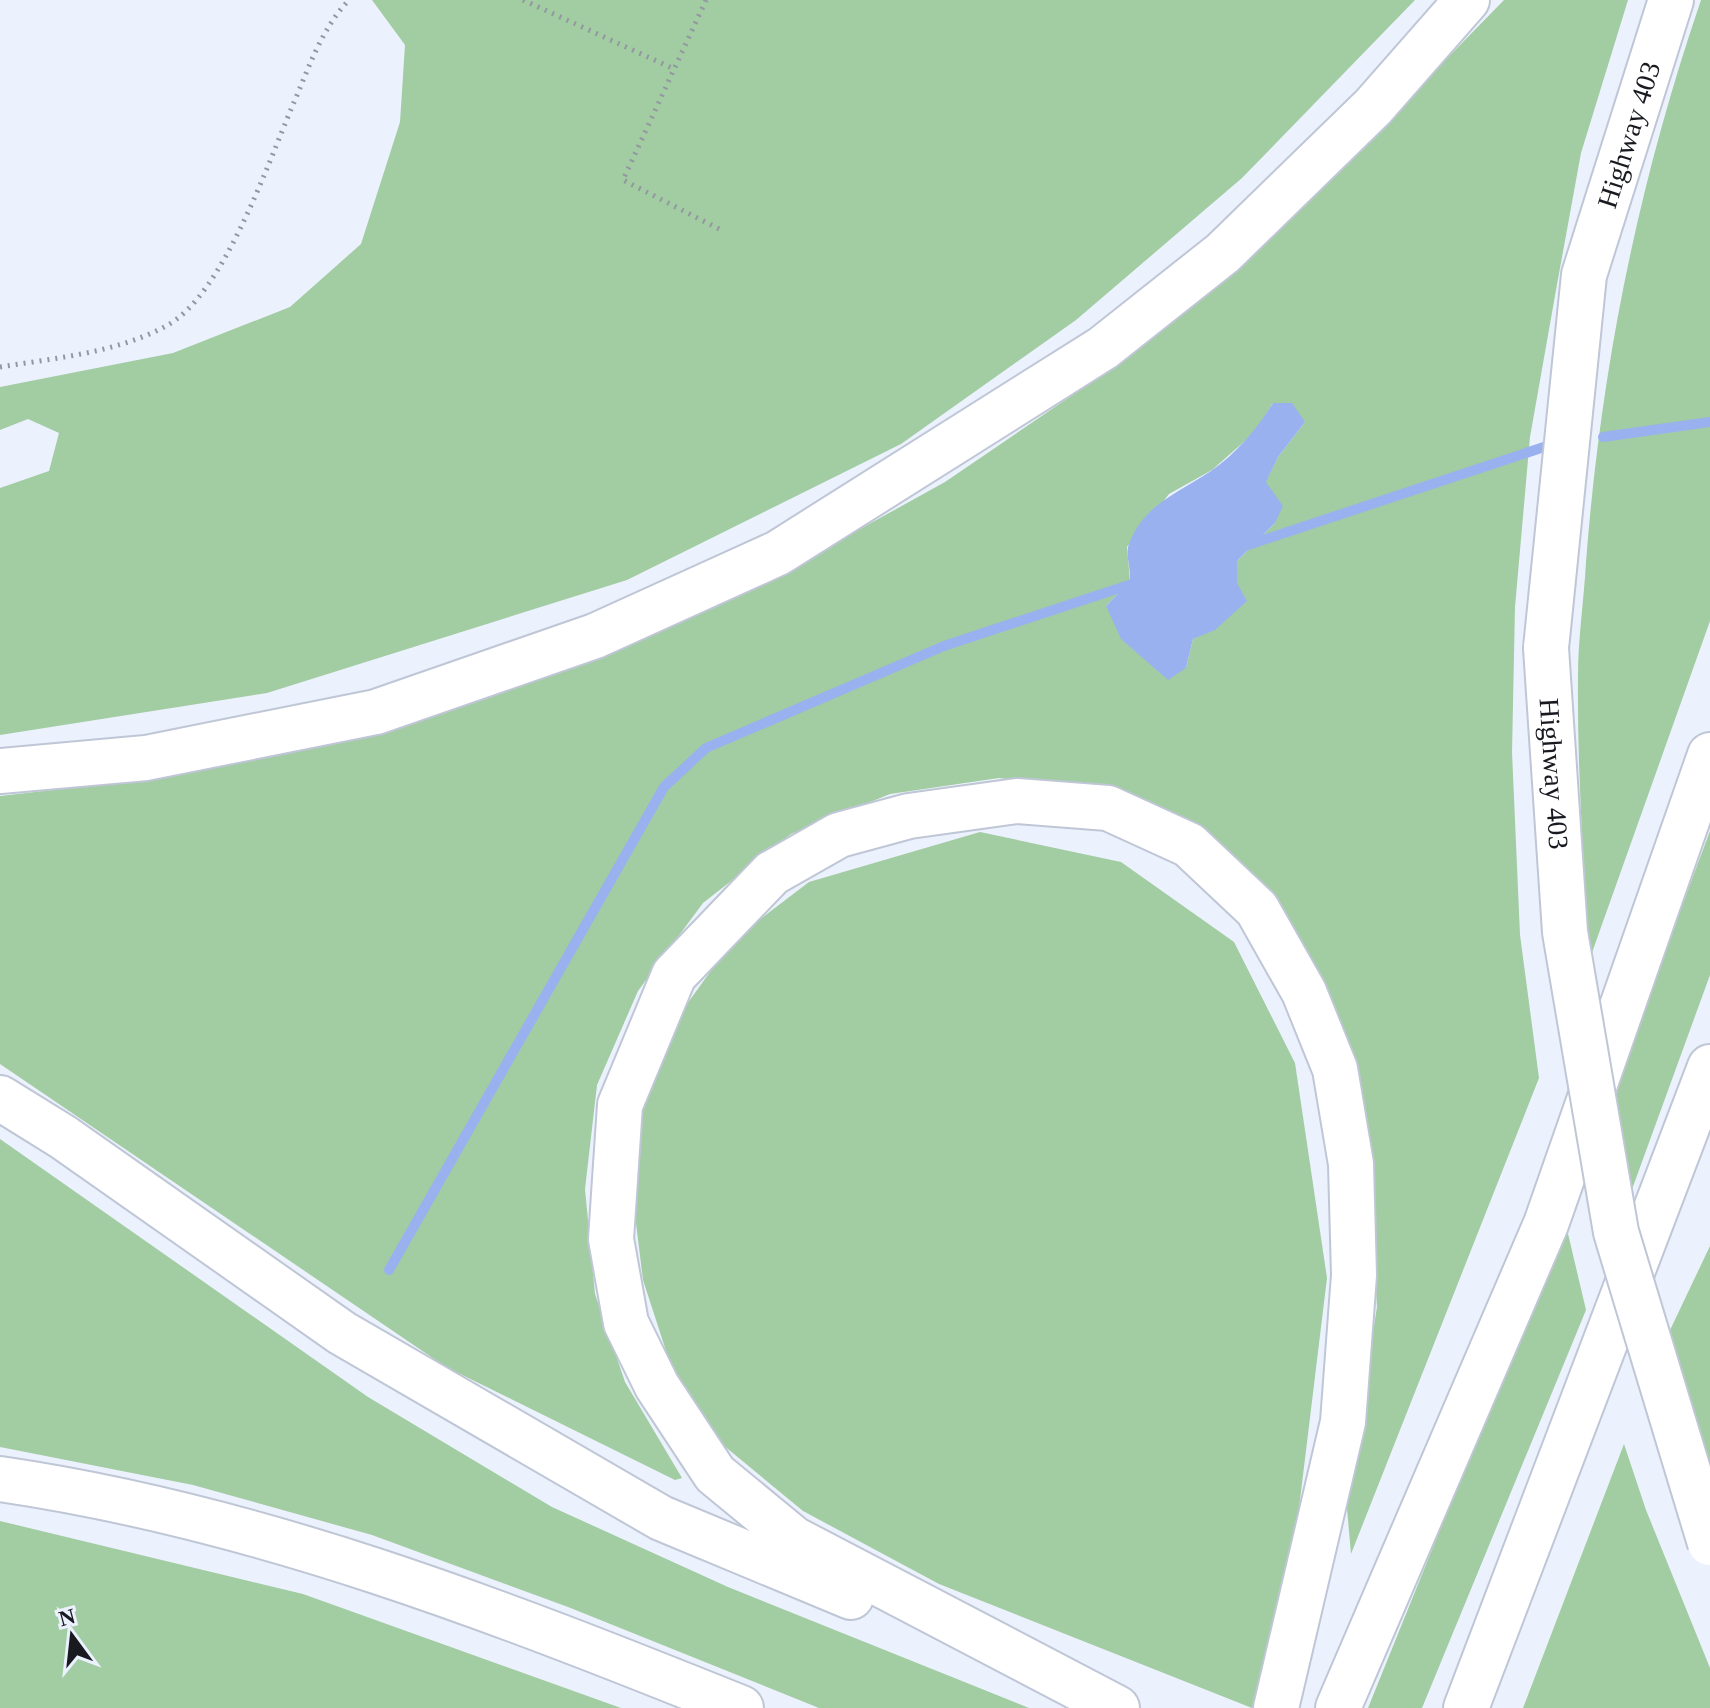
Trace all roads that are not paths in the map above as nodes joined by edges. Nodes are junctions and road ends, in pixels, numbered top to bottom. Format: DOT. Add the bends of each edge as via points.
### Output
graph roads {
  1 [pos="1467,0"];
  2 [pos="1671,0"];
  3 [pos="1710,755"];
  4 [pos="0,771"];
  5 [pos="1710,1067"];
  6 [pos="0,1098"];
  7 [pos="0,1479"];
  8 [pos="1710,1543"];
  9 [pos="1472,1703"];
  10 [pos="741,1708"];
  11 [pos="1117,1708"];
  12 [pos="1276,1708"];
  13 [pos="1338,1708"];
  1 -- 4 [label="highway" via="1373,107 1211,262 1103,348 778,553 595,636 376,712 146,758"];
  2 -- 8 [label="highway, Highway 403, bridge" via="1584,275 1546,648 1565,932 1616,1232"];
  3 -- 13 [label="highway" via="1546,1224"];
  5 -- 9 [label="highway"];
  6 -- 11 [label="highway" via="342,1333 661,1518"];
  7 -- 10 [label="highway" via="168,1509 298,1543 498,1612"];
  11 -- 12 [label="highway" via="794,1539 715,1474 657,1386 626,1323 611,1239 620,1105 674,975 772,873 839,835 909,816 1017,801 1108,808 1189,845 1257,909 1304,992 1335,1069 1351,1164 1354,1275 1343,1422"];
}
